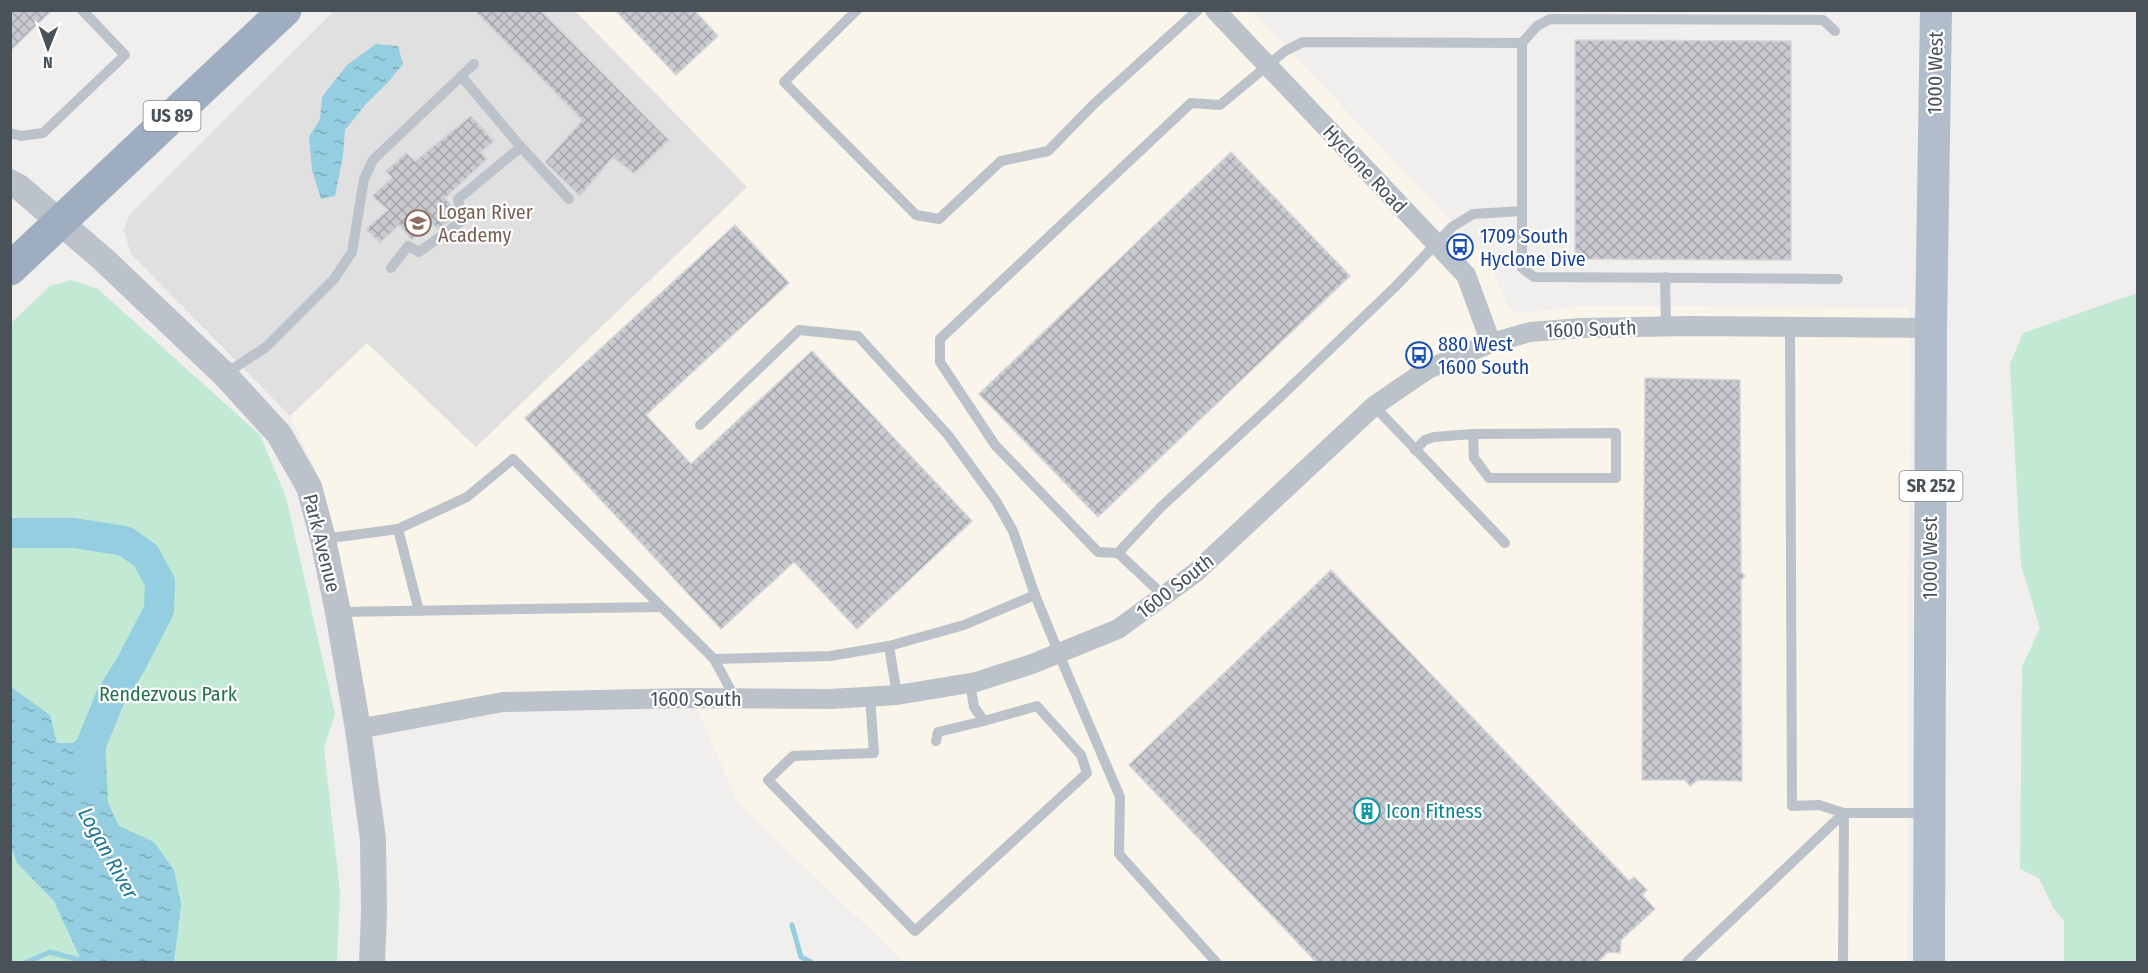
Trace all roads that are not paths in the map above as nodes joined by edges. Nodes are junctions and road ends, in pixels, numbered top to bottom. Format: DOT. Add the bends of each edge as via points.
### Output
graph roads {
  1 [pos="82,10"];
  2 [pos="285,10"];
  3 [pos="857,10"];
  4 [pos="1198,10"];
  5 [pos="1215,10"];
  6 [pos="1936,10"];
  7 [pos="1835,31"];
  8 [pos="1522,43"];
  9 [pos="474,64"];
  10 [pos="1269,66"];
  11 [pos="461,76"];
  12 [pos="10,133"];
  13 [pos="521,147"];
  14 [pos="10,182"];
  15 [pos="569,199"];
  16 [pos="1522,211"];
  17 [pos="60,222"];
  18 [pos="1437,244"];
  19 [pos="10,268"];
  20 [pos="391,268"];
  21 [pos="1665,277"];
  22 [pos="1838,279"];
  23 [pos="1666,326"];
  24 [pos="1790,328"];
  25 [pos="1932,328"];
  26 [pos="1491,343"];
  27 [pos="224,374"];
  28 [pos="1374,406"];
  29 [pos="700,425"];
  30 [pos="1473,434"];
  31 [pos="1415,450"];
  32 [pos="398,529"];
  33 [pos="322,539"];
  34 [pos="1505,543"];
  35 [pos="1118,553"];
  36 [pos="1035,595"];
  37 [pos="1165,597"];
  38 [pos="662,607"];
  39 [pos="419,611"];
  40 [pos="338,612"];
  41 [pos="889,646"];
  42 [pos="1059,653"];
  43 [pos="714,659"];
  44 [pos="970,683"];
  45 [pos="897,695"];
  46 [pos="870,697"];
  47 [pos="735,698"];
  48 [pos="984,721"];
  49 [pos="358,729"];
  50 [pos="936,741"];
  51 [pos="1844,813"];
  52 [pos="1929,813"];
  53 [pos="372,963"];
  54 [pos="1216,963"];
  55 [pos="1687,963"];
  56 [pos="1843,963"];
  57 [pos="1929,963"];
  1 -- 12 [label="lane" via="125,55 43,133"];
  2 -- 17 [label="highway, US 89"];
  3 -- 4 [label="lane" via="784,82 916,215 939,219 1001,161 1048,151"];
  5 -- 10 [label="street, Hyclone Road"];
  6 -- 25 [label="main road, 1000 West / SR 252"];
  7 -- 8 [label="lane" via="1823,20 1550,19 1537,26"];
  8 -- 10 [label="lane" via="1303,42 1285,51"];
  8 -- 16 [label="lane"];
  9 -- 11 [label="lane"];
  10 -- 18 [label="street, Hyclone Road"];
  10 -- 35 [label="lane" via="1220,105 1191,103 940,339 940,362 994,445 1098,552"];
  11 -- 13 [label="lane"];
  11 -- 27 [label="lane" via="373,160 364,179 352,252 334,279 266,347"];
  13 -- 15 [label="lane"];
  13 -- 20 [label="lane" via="458,200 462,221 419,252 408,246"];
  14 -- 17 [label="street, Park Avenue"];
  16 -- 18 [label="lane" via="1473,214 1452,227"];
  16 -- 21 [label="lane" via="1522,268 1534,277"];
  17 -- 19 [label="highway, US 89"];
  17 -- 27 [label="street, Park Avenue"];
  18 -- 26 [label="street, Hyclone Road" via="1466,275"];
  18 -- 35 [label="lane" via="1160,508"];
  21 -- 22 [label="lane"];
  21 -- 23 [label="lane"];
  23 -- 24 [label="street, 1600 South"];
  23 -- 26 [label="street, 1600 South" via="1530,332"];
  24 -- 25 [label="street, 1600 South"];
  24 -- 51 [label="lane" via="1792,806 1819,805"];
  25 -- 52 [label="main road, 1000 West / SR 252"];
  26 -- 28 [label="street, 1600 South" via="1428,369"];
  27 -- 33 [label="street, Park Avenue" via="279,434 309,487"];
  28 -- 31 [label="lane"];
  28 -- 37 [label="street, 1600 South"];
  29 -- 36 [label="lane" via="799,330 858,336 948,435 996,501 1013,531"];
  30 -- 30 [label="lane" via="1616,433 1616,478 1489,478 1474,458"];
  30 -- 31 [label="lane" via="1434,437"];
  31 -- 34 [label="lane"];
  32 -- 33 [label="lane"];
  32 -- 38 [label="lane" via="467,497 513,459"];
  32 -- 39 [label="lane"];
  33 -- 40 [label="street, Park Avenue"];
  35 -- 37 [label="lane"];
  36 -- 41 [label="lane" via="964,625"];
  36 -- 42 [label="lane"];
  37 -- 42 [label="street, 1600 South" via="1118,629"];
  38 -- 39 [label="lane"];
  38 -- 43 [label="lane"];
  39 -- 40 [label="lane"];
  40 -- 49 [label="street, Park Avenue"];
  41 -- 43 [label="lane" via="830,656"];
  41 -- 45 [label="lane"];
  42 -- 44 [label="street, 1600 South"];
  42 -- 54 [label="lane" via="1120,797 1119,854"];
  43 -- 47 [label="lane"];
  44 -- 45 [label="street, 1600 South"];
  44 -- 48 [label="lane" via="974,707"];
  45 -- 46 [label="street, 1600 South"];
  46 -- 47 [label="street, 1600 South"];
  46 -- 48 [label="lane" via="874,753 793,756 768,780 915,931 1087,773 1081,755 1037,706"];
  47 -- 49 [label="street, 1600 South" via="503,702"];
  48 -- 50 [label="lane" via="938,732"];
  49 -- 53 [label="street, Park Avenue" via="373,839"];
  51 -- 52 [label="lane"];
  51 -- 55 [label="lane"];
  51 -- 56 [label="lane"];
  52 -- 57 [label="main road, 1000 West / SR 252"];
}
